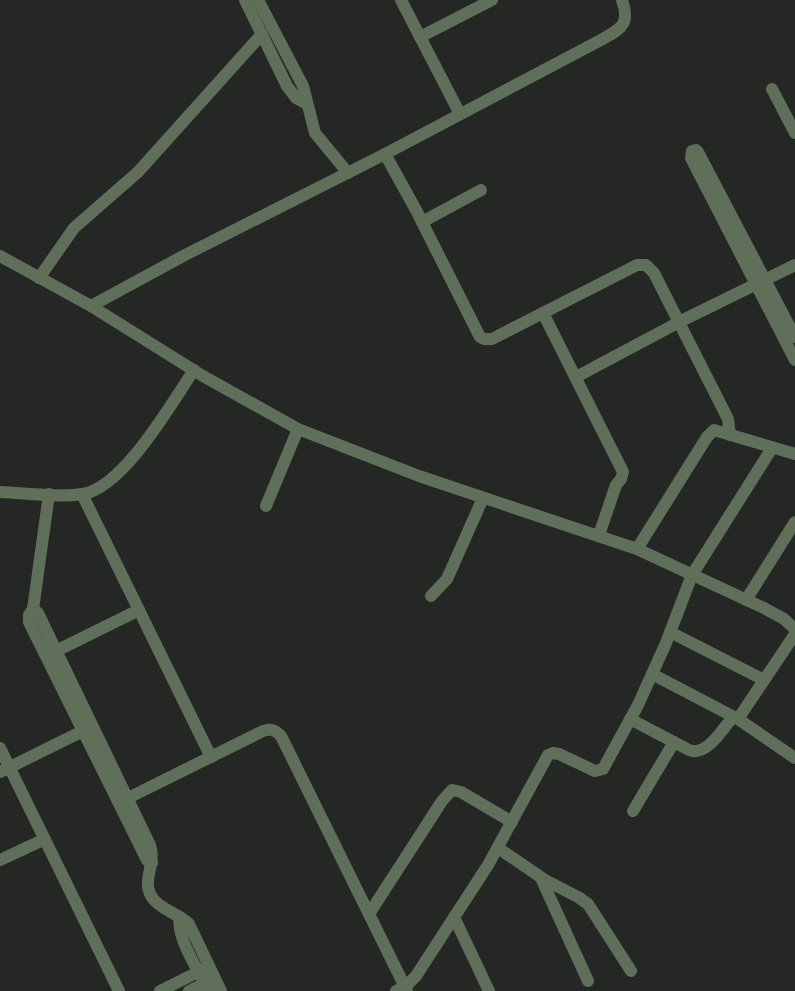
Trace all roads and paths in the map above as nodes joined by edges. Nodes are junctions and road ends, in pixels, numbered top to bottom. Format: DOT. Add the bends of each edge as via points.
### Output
graph roads {
  1 [pos="245,0"];
  2 [pos="401,0"];
  3 [pos="492,0"];
  4 [pos="622,0"];
  5 [pos="262,2"];
  6 [pos="262,34"];
  7 [pos="420,37"];
  8 [pos="772,89"];
  9 [pos="307,104"];
  10 [pos="460,114"];
  11 [pos="795,134"];
  12 [pos="385,154"];
  13 [pos="348,173"];
  14 [pos="481,190"];
  15 [pos="422,222"];
  16 [pos="0,256"];
  17 [pos="795,265"];
  18 [pos="39,278"];
  19 [pos="761,282"];
  20 [pos="91,306"];
  21 [pos="543,313"];
  22 [pos="678,323"];
  23 [pos="795,337"];
  24 [pos="795,360"];
  25 [pos="194,370"];
  26 [pos="576,377"];
  27 [pos="298,429"];
  28 [pos="730,435"];
  29 [pos="772,448"];
  30 [pos="795,454"];
  31 [pos="0,492"];
  32 [pos="49,494"];
  33 [pos="82,495"];
  34 [pos="483,498"];
  35 [pos="266,506"];
  36 [pos="795,522"];
  37 [pos="599,535"];
  38 [pos="637,549"];
  39 [pos="692,575"];
  40 [pos="430,596"];
  41 [pos="746,600"];
  42 [pos="33,609"];
  43 [pos="139,610"];
  44 [pos="670,632"];
  45 [pos="795,632"];
  46 [pos="56,651"];
  47 [pos="652,674"];
  48 [pos="764,680"];
  49 [pos="735,718"];
  50 [pos="630,719"];
  51 [pos="88,729"];
  52 [pos="674,742"];
  53 [pos="0,748"];
  54 [pos="211,757"];
  55 [pos="795,758"];
  56 [pos="4,770"];
  57 [pos="128,798"];
  58 [pos="633,811"];
  59 [pos="512,822"];
  60 [pos="45,839"];
  61 [pos="498,848"];
  62 [pos="0,860"];
  63 [pos="152,863"];
  64 [pos="540,877"];
  65 [pos="369,914"];
  66 [pos="454,917"];
  67 [pos="631,971"];
  68 [pos="207,978"];
  69 [pos="588,981"];
  70 [pos="403,990"];
  71 [pos="119,991"];
  72 [pos="160,991"];
  73 [pos="189,991"];
  74 [pos="221,991"];
  75 [pos="489,991"];
  1 -- 6 [label="street"];
  2 -- 7 [label="street"];
  3 -- 7 [label="street"];
  4 -- 10 [label="street" via="626,14 620,29"];
  5 -- 9 [label="street" via="303,86"];
  6 -- 9 [label="street" via="293,95"];
  6 -- 18 [label="street" via="138,172 74,228"];
  7 -- 10 [label="street"];
  8 -- 11 [label="street"];
  9 -- 13 [label="street" via="317,138"];
  10 -- 12 [label="street"];
  12 -- 13 [label="street"];
  12 -- 15 [label="street"];
  13 -- 20 [label="street"];
  14 -- 15 [label="street"];
  15 -- 21 [label="street" via="480,337 492,339"];
  16 -- 18 [label="street"];
  17 -- 19 [label="street"];
  18 -- 20 [label="street"];
  19 -- 19 [label="street" via="691,158 692,151 698,152"];
  19 -- 22 [label="street"];
  19 -- 23 [label="street"];
  19 -- 24 [label="street"];
  20 -- 25 [label="street"];
  21 -- 22 [label="street" via="642,264 651,268"];
  21 -- 26 [label="street"];
  22 -- 26 [label="street"];
  22 -- 28 [label="street" via="728,419"];
  25 -- 27 [label="street"];
  25 -- 33 [label="street" via="129,462 111,481"];
  26 -- 37 [label="street" via="623,472"];
  27 -- 34 [label="street"];
  27 -- 35 [label="street"];
  28 -- 29 [label="street"];
  28 -- 38 [label="street" via="714,430 707,437"];
  29 -- 30 [label="street"];
  29 -- 39 [label="street"];
  31 -- 32 [label="street"];
  32 -- 33 [label="street"];
  32 -- 42 [label="street"];
  33 -- 43 [label="street"];
  34 -- 37 [label="street"];
  34 -- 40 [label="street" via="447,579"];
  36 -- 41 [label="street"];
  37 -- 38 [label="street"];
  38 -- 39 [label="street"];
  39 -- 41 [label="street"];
  39 -- 44 [label="street"];
  41 -- 45 [label="street" via="784,619"];
  42 -- 46 [label="street"];
  42 -- 51 [label="street" via="28,619 31,628"];
  43 -- 46 [label="street"];
  43 -- 54 [label="street"];
  44 -- 47 [label="street"];
  44 -- 48 [label="street"];
  45 -- 48 [label="street"];
  46 -- 51 [label="street"];
  47 -- 49 [label="street"];
  47 -- 50 [label="street"];
  48 -- 49 [label="street"];
  49 -- 52 [label="street" via="702,751 693,752"];
  49 -- 55 [label="street"];
  50 -- 52 [label="street"];
  50 -- 59 [label="street" via="599,771 550,753"];
  51 -- 56 [label="street"];
  51 -- 57 [label="street"];
  51 -- 63 [label="street" via="147,860"];
  52 -- 58 [label="street"];
  53 -- 56 [label="street"];
  54 -- 57 [label="street"];
  54 -- 65 [label="street" via="267,729 281,736"];
  56 -- 60 [label="street"];
  57 -- 63 [label="street" via="150,845"];
  59 -- 61 [label="street"];
  59 -- 65 [label="street" via="452,790"];
  60 -- 62 [label="street"];
  60 -- 71 [label="street"];
  61 -- 64 [label="street"];
  61 -- 66 [label="street"];
  63 -- 68 [label="street" via="147,880 150,895 192,929"];
  64 -- 67 [label="street" via="588,904"];
  64 -- 69 [label="street"];
  65 -- 70 [label="street"];
  66 -- 70 [label="street"];
  66 -- 75 [label="street"];
  68 -- 72 [label="street"];
  68 -- 73 [label="street"];
  68 -- 74 [label="street"];
}
